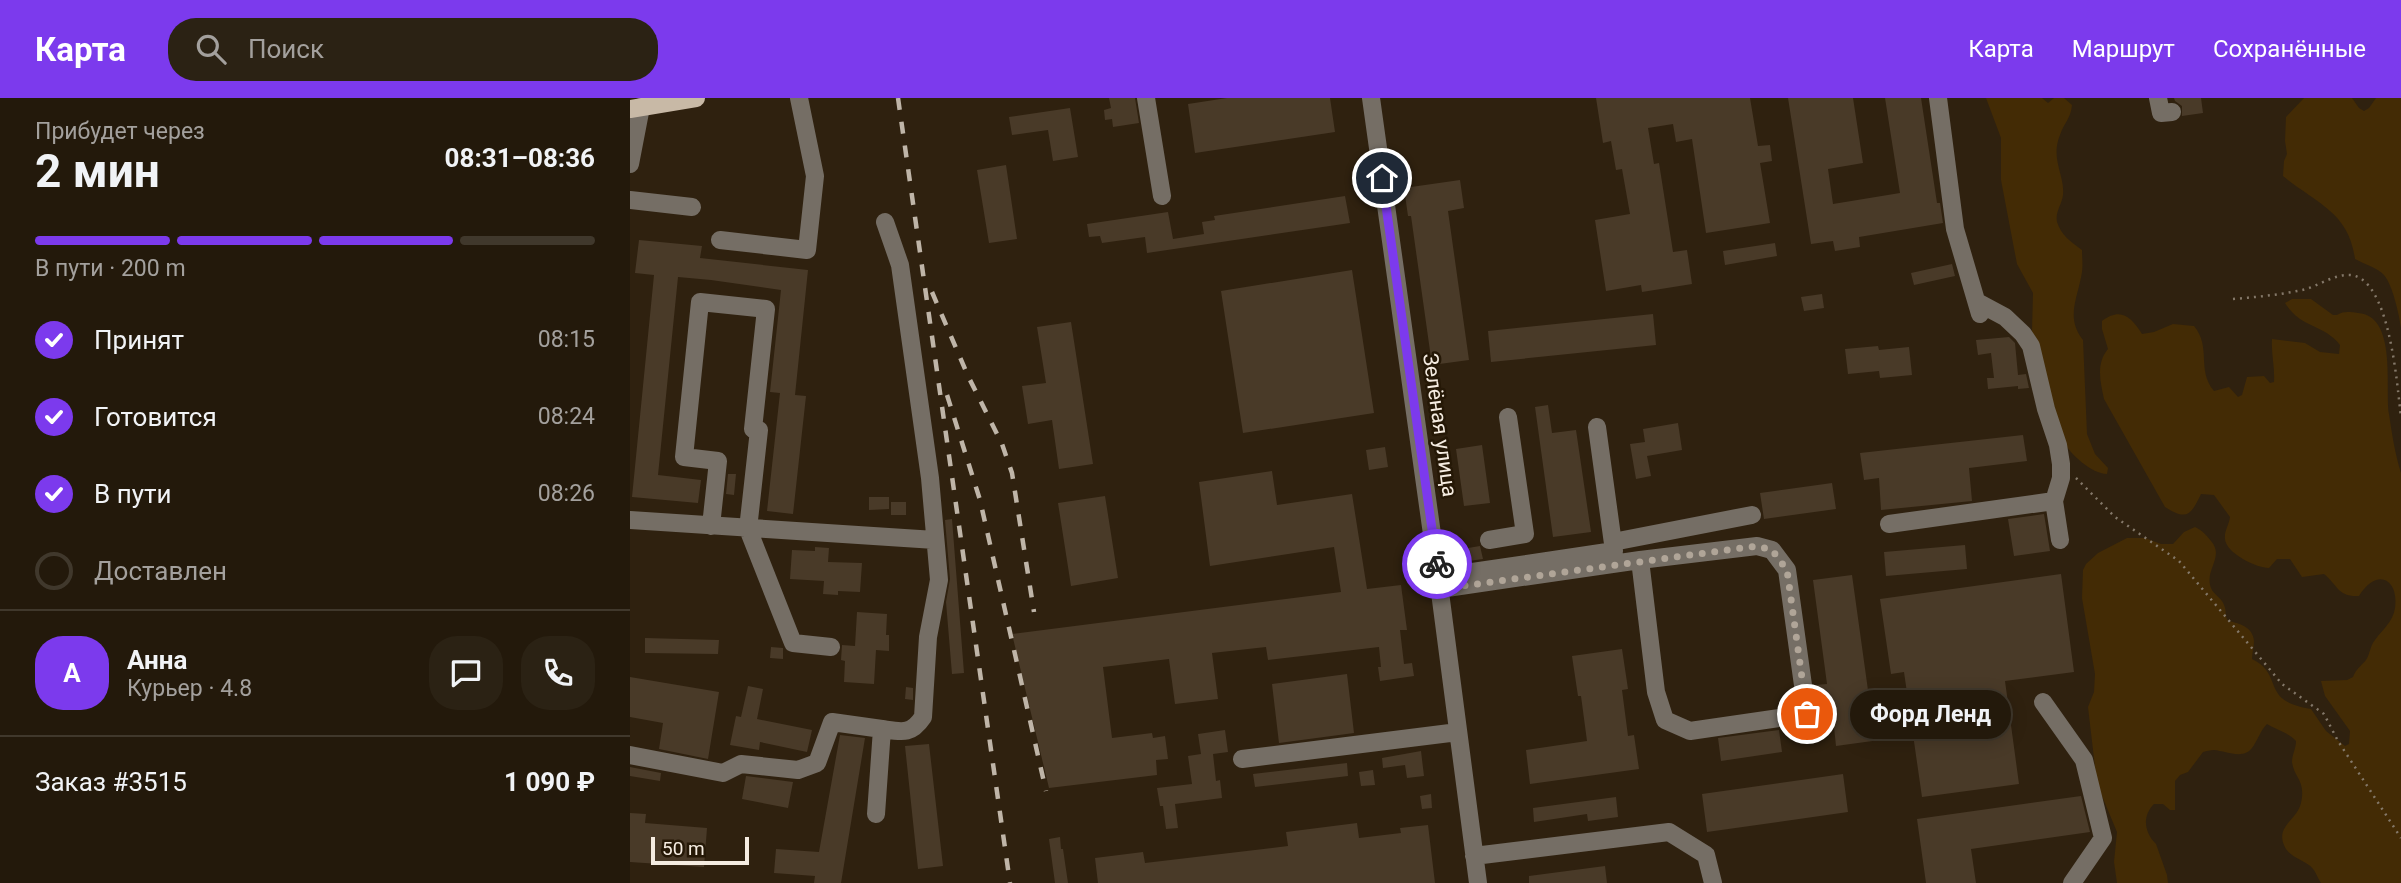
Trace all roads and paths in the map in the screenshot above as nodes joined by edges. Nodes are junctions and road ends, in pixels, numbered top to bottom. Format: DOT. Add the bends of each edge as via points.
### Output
graph roads {
  1 [pos="696,98"];
  2 [pos="799,98"];
  3 [pos="1146,98"];
  4 [pos="1371,98"];
  5 [pos="1938,98"];
  6 [pos="2158,98"];
  7 [pos="676,99"];
  8 [pos="636,108"];
  9 [pos="2172,111"];
  10 [pos="630,164"];
  11 [pos="1161,197"];
  12 [pos="630,200"];
  13 [pos="692,208"];
  14 [pos="885,222"];
  15 [pos="720,240"];
  16 [pos="2233,299"];
  17 [pos="1508,416"];
  18 [pos="2401,417"];
  19 [pos="1597,427"];
  20 [pos="2061,464"];
  21 [pos="2054,501"];
  22 [pos="1752,515"];
  23 [pos="630,520"];
  24 [pos="1889,524"];
  25 [pos="711,526"];
  26 [pos="748,529"];
  27 [pos="1525,534"];
  28 [pos="934,540"];
  29 [pos="1489,540"];
  30 [pos="2060,540"];
  31 [pos="1613,541"];
  32 [pos="1640,561"];
  33 [pos="1540,562"];
  34 [pos="1439,583"];
  35 [pos="831,647"];
  36 [pos="2043,702"];
  37 [pos="883,729"];
  38 [pos="1458,732"];
  39 [pos="630,755"];
  40 [pos="1242,758"];
  41 [pos="876,814"];
  42 [pos="2401,838"];
  43 [pos="1474,856"];
  44 [pos="1478,883"];
  45 [pos="1713,883"];
  46 [pos="2072,883"];
  1 -- 7 [label="main road"];
  2 -- 15 [label="street" via="815,176 807,250"];
  3 -- 11 [label="street"];
  4 -- 34 [label="street, Зелёная улица"];
  5 -- 20 [label="street" via="1955,229 1979,310 2005,317 2031,346"];
  6 -- 9 [label="street" via="2161,113"];
  7 -- 8 [label="main road"];
  8 -- 10 [label="street"];
  12 -- 13 [label="street"];
  14 -- 28 [label="street" via="902,277 930,478"];
  16 -- 18 [label="path" via="2303,290 2350,274 2367,282 2381,304"];
  17 -- 27 [label="street"];
  19 -- 31 [label="street"];
  20 -- 21 [label="street"];
  20 -- 42 [label="path" via="2115,517 2179,561 2282,684 2324,714"];
  21 -- 24 [label="street"];
  21 -- 30 [label="street"];
  22 -- 31 [label="street"];
  23 -- 25 [label="street"];
  25 -- 26 [label="street"];
  25 -- 26 [label="street" via="718,461 684,457 700,302 766,309"];
  26 -- 28 [label="street"];
  26 -- 35 [label="street" via="793,643"];
  27 -- 29 [label="street"];
  27 -- 33 [label="street"];
  28 -- 37 [label="street" via="939,580 928,637 923,717 916,727 904,732"];
  31 -- 33 [label="street" via="1614,551"];
  32 -- 32 [label="street" via="1656,692 1665,720 1690,731 1807,714 1787,570 1772,550 1757,546"];
  32 -- 34 [label="street"];
  33 -- 34 [label="street"];
  34 -- 38 [label="street, Зелёная улица"];
  36 -- 46 [label="street" via="2084,760 2103,838"];
  37 -- 39 [label="street" via="832,722 817,763 798,770 741,764 723,773"];
  37 -- 41 [label="street"];
  38 -- 40 [label="street"];
  38 -- 43 [label="street, Зелёная улица"];
  43 -- 44 [label="street, Зелёная улица"];
  43 -- 45 [label="street" via="1669,832 1706,855"];
}
